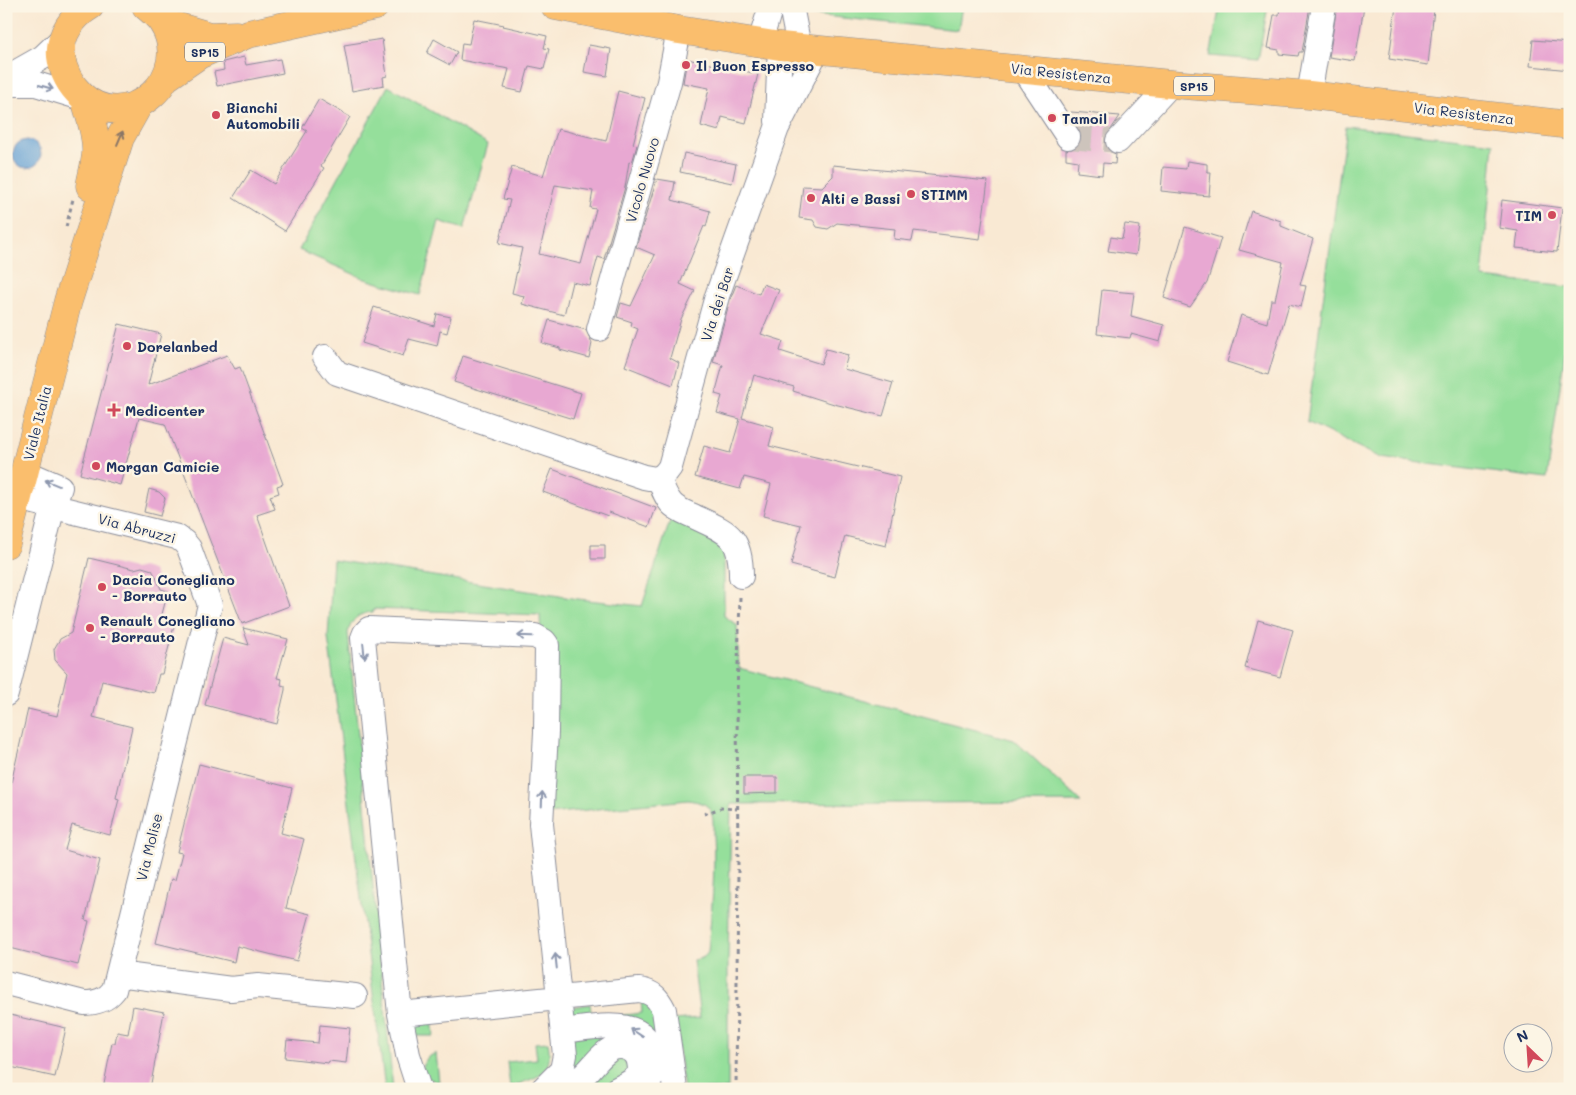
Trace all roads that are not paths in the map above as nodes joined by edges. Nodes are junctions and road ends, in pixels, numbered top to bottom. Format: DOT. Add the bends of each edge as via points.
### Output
graph roads {
  1 [pos="90,6"];
  2 [pos="375,6"];
  3 [pos="555,6"];
  4 [pos="771,6"];
  5 [pos="792,6"];
  6 [pos="1324,6"];
  7 [pos="157,13"];
  8 [pos="680,30"];
  9 [pos="248,34"];
  10 [pos="63,38"];
  11 [pos="789,46"];
  12 [pos="1023,69"];
  13 [pos="6,78"];
  14 [pos="167,78"];
  15 [pos="6,84"];
  16 [pos="1171,84"];
  17 [pos="1309,94"];
  18 [pos="85,99"];
  19 [pos="139,104"];
  20 [pos="1570,125"];
  21 [pos="777,128"];
  22 [pos="1068,137"];
  23 [pos="1118,140"];
  24 [pos="68,301"];
  25 [pos="599,329"];
  26 [pos="325,357"];
  27 [pos="659,478"];
  28 [pos="22,485"];
  29 [pos="54,507"];
  30 [pos="6,544"];
  31 [pos="741,576"];
  32 [pos="8,687"];
  33 [pos="181,719"];
  34 [pos="118,974"];
  35 [pos="6,983"];
  36 [pos="355,996"];
  37 [pos="560,998"];
  38 [pos="400,1014"];
  39 [pos="563,1031"];
  40 [pos="420,1089"];
  41 [pos="544,1089"];
  42 [pos="566,1089"];
  43 [pos="618,1089"];
  44 [pos="642,1089"];
  45 [pos="674,1089"];
  1 -- 10 [label="main road" via="77,16"];
  2 -- 9 [label="main road, SP15"];
  3 -- 8 [label="main road, Via Resistenza / SP15"];
  4 -- 11 [label="street" via="768,21"];
  5 -- 11 [label="street"];
  6 -- 17 [label="street"];
  7 -- 9 [label="main road, SP15" via="209,36"];
  7 -- 14 [label="main road" via="171,44"];
  8 -- 11 [label="main road, Via Resistenza / SP15"];
  8 -- 25 [label="street, Vicolo Nuovo" via="669,82"];
  9 -- 14 [label="main road, SP15" via="199,55"];
  10 -- 13 [label="street" via="43,57"];
  10 -- 18 [label="main road" via="62,66 74,90"];
  11 -- 12 [label="main road, Via Resistenza / SP15"];
  11 -- 21 [label="street, Via dei Bar"];
  11 -- 21 [label="street, Via dei Bar"];
  12 -- 16 [label="main road, Via Resistenza / SP15"];
  12 -- 22 [label="street"];
  14 -- 19 [label="main road" via="160,88"];
  15 -- 18 [label="street, one-way" via="36,84"];
  16 -- 17 [label="main road, Via Resistenza / SP15"];
  16 -- 23 [label="street"];
  17 -- 20 [label="main road, Via Resistenza / SP15"];
  18 -- 19 [label="main road" via="108,109"];
  18 -- 24 [label="main road" via="96,153"];
  24 -- 19 [label="main road, one-way" via="120,138"];
  21 -- 27 [label="street, Via dei Bar" via="717,296 670,467"];
  24 -- 28 [label="main road, Viale Italia"];
  26 -- 27 [label="street" via="337,373 644,477"];
  27 -- 31 [label="street" via="677,508 731,536 739,550"];
  28 -- 29 [label="street, Via Abruzzi"];
  28 -- 30 [label="main road, Viale Italia"];
  29 -- 32 [label="street"];
  29 -- 33 [label="street, Via Abruzzi" via="177,537 189,548 210,605"];
  33 -- 34 [label="street, Via Molise"];
  34 -- 35 [label="street, Via Molise" via="109,996 93,1003"];
  34 -- 36 [label="street" via="231,989 258,986"];
  37 -- 38 [label="street"];
  37 -- 38 [label="street, one-way" via="541,824 547,645 535,636 370,630 363,638"];
  37 -- 39 [label="street"];
  37 -- 45 [label="street" via="639,990 654,994 664,1010"];
  38 -- 40 [label="street" via="408,1055"];
  39 -- 41 [label="street" via="566,1055 562,1070"];
  44 -- 39 [label="street, one-way" via="651,1080 654,1060 652,1050 639,1033 622,1026"];
  42 -- 43 [label="street" via="586,1074 605,1052 624,1046 638,1057 640,1072 630,1083"];
}
